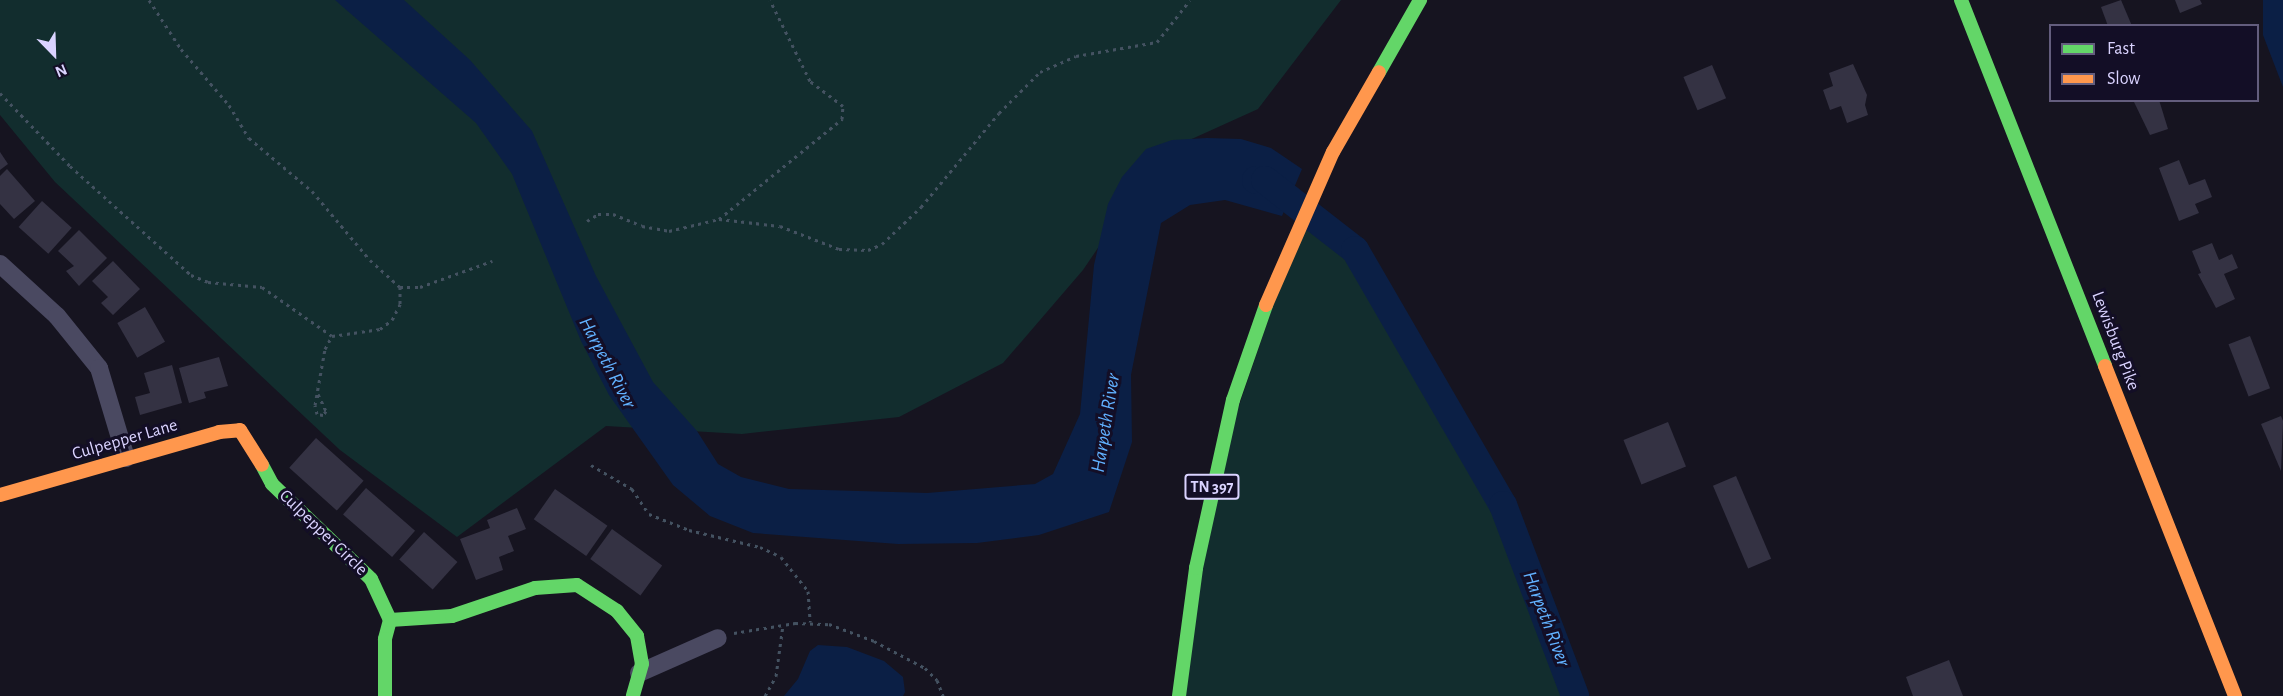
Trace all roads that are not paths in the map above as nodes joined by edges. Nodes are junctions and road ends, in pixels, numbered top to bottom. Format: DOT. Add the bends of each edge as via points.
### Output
graph roads {
  1 [pos="1420,0"];
  2 [pos="1961,0"];
  3 [pos="0,264"];
  4 [pos="253,447"];
  5 [pos="126,458"];
  6 [pos="0,495"];
  7 [pos="390,620"];
  8 [pos="718,638"];
  9 [pos="639,673"];
  10 [pos="385,696"];
  11 [pos="633,696"];
  12 [pos="1179,696"];
  13 [pos="2235,696"];
  1 -- 12 [label="main road, TN 397" via="1333,152 1273,285 1233,400 1196,568"];
  2 -- 13 [label="main road, Lewisburg Pike"];
  3 -- 5 [label="street" via="57,316 99,368"];
  4 -- 5 [label="main road, Culpepper Lane" via="240,430 219,432"];
  4 -- 7 [label="main road, Culpepper Circle" via="272,484 363,568"];
  5 -- 6 [label="main road, Culpepper Lane"];
  7 -- 9 [label="main road" via="452,616 535,588 577,585 617,610 637,636"];
  7 -- 10 [label="main road"];
  8 -- 9 [label="street"];
  9 -- 11 [label="main road"];
}
